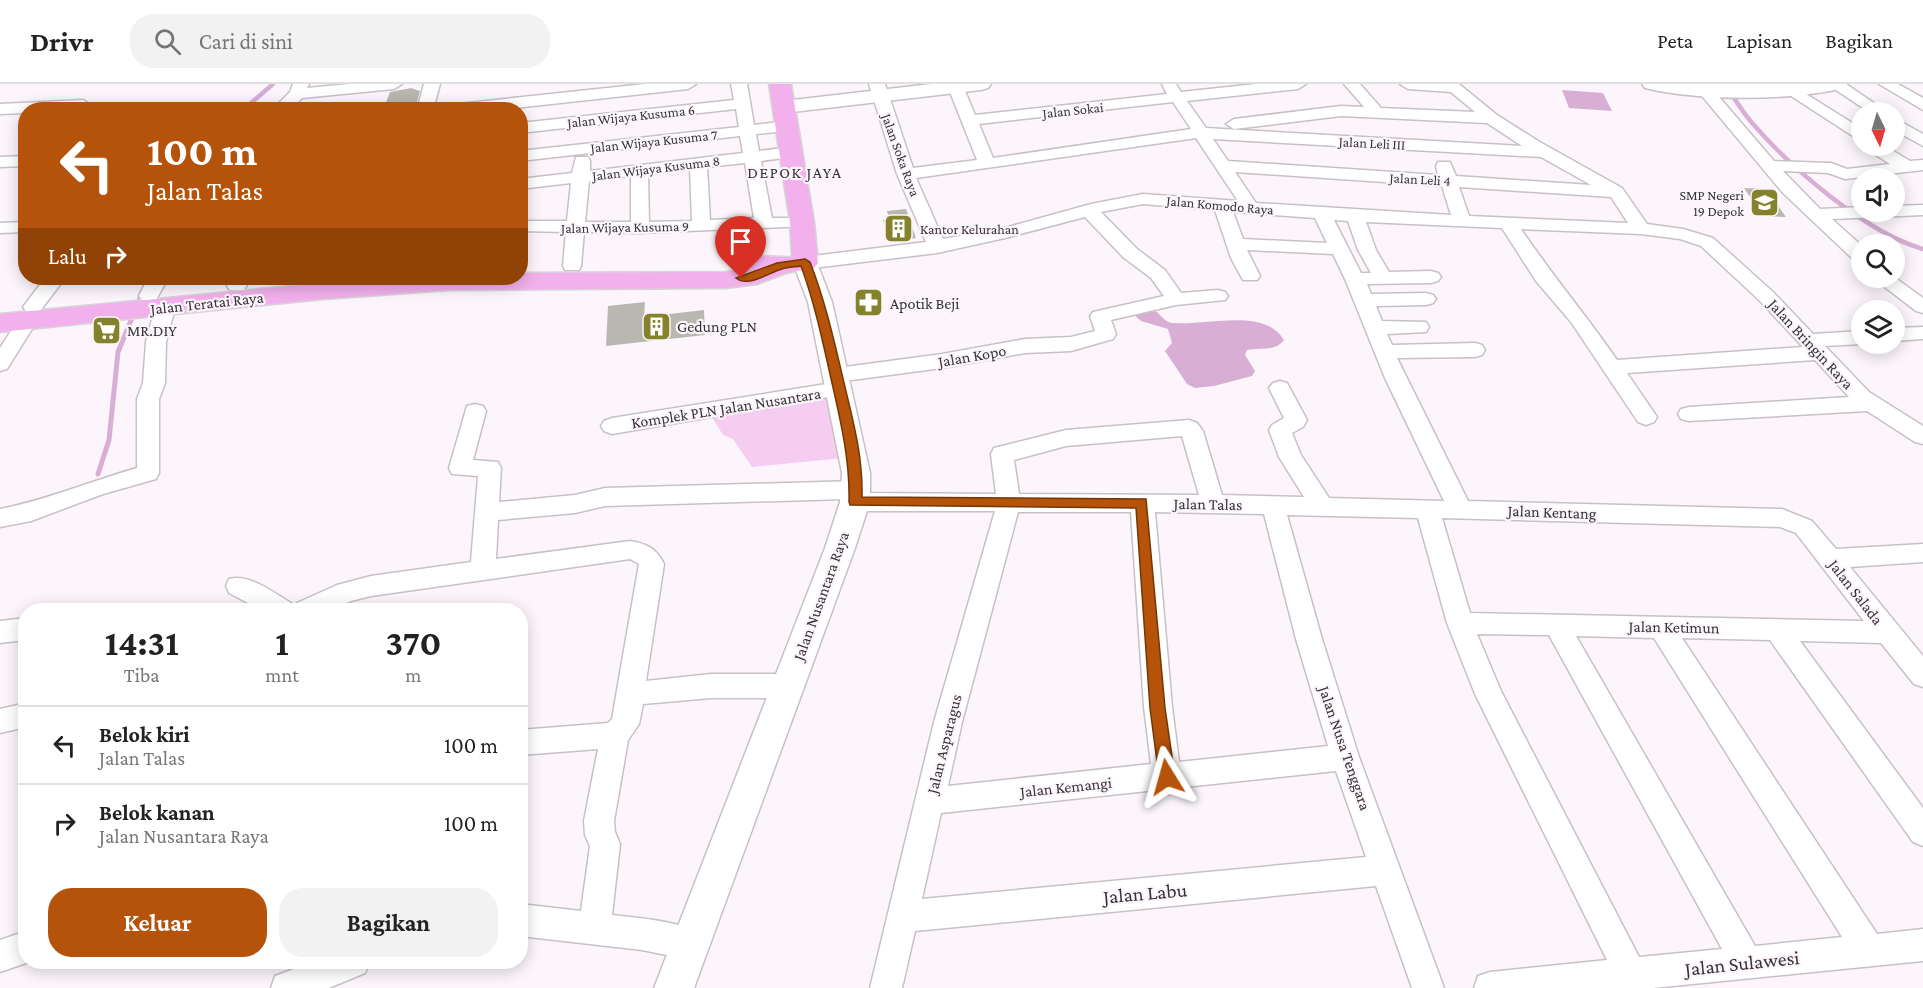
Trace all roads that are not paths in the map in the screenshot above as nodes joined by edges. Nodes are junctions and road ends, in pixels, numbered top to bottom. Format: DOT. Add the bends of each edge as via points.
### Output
graph roads {
  1 [pos="88,84"];
  2 [pos="394,84"];
  3 [pos="432,84"];
  4 [pos="688,84"];
  5 [pos="739,84"];
  6 [pos="981,84"];
  7 [pos="1298,84"];
  8 [pos="1352,84"];
  9 [pos="1408,84"];
  10 [pos="1652,84"];
  11 [pos="1836,84"];
  12 [pos="1887,84"];
  13 [pos="1452,86"];
  14 [pos="1810,86"];
  15 [pos="360,87"];
  16 [pos="956,87"];
  17 [pos="1716,88"];
  18 [pos="299,89"];
  19 [pos="584,89"];
  20 [pos="1790,89"];
  21 [pos="878,90"];
  22 [pos="1172,91"];
  23 [pos="83,102"];
  24 [pos="287,102"];
  25 [pos="347,102"];
  26 [pos="426,102"];
  27 [pos="500,102"];
  28 [pos="1864,102"];
  29 [pos="742,104"];
  30 [pos="1923,105"];
  31 [pos="784,106"];
  32 [pos="0,109"];
  33 [pos="18,109"];
  34 [pos="1377,113"];
  35 [pos="1491,118"];
  36 [pos="969,120"];
  37 [pos="582,122"];
  38 [pos="528,127"];
  39 [pos="1851,130"];
  40 [pos="1905,130"];
  41 [pos="747,131"];
  42 [pos="1199,131"];
  43 [pos="1923,141"];
  44 [pos="1438,147"];
  45 [pos="582,149"];
  46 [pos="791,152"];
  47 [pos="1543,152"];
  48 [pos="528,155"];
  49 [pos="1894,156"];
  50 [pos="750,157"];
  51 [pos="18,161"];
  52 [pos="0,162"];
  53 [pos="698,163"];
  54 [pos="987,164"];
  55 [pos="1224,166"];
  56 [pos="1772,166"];
  57 [pos="1915,166"];
  58 [pos="639,170"];
  59 [pos="906,174"];
  60 [pos="582,177"];
  61 [pos="1449,180"];
  62 [pos="528,183"];
  63 [pos="1616,192"];
  64 [pos="1222,206"];
  65 [pos="1251,208"];
  66 [pos="1923,210"];
  67 [pos="1090,211"];
  68 [pos="1905,211"];
  69 [pos="1851,213"];
  70 [pos="1322,214"];
  71 [pos="1815,214"];
  72 [pos="1355,216"];
  73 [pos="802,222"];
  74 [pos="1462,222"];
  75 [pos="1508,223"];
  76 [pos="764,224"];
  77 [pos="528,226"];
  78 [pos="701,226"];
  79 [pos="18,227"];
  80 [pos="0,228"];
  81 [pos="576,228"];
  82 [pos="640,228"];
  83 [pos="1641,229"];
  84 [pos="1707,242"];
  85 [pos="1235,244"];
  86 [pos="937,247"];
  87 [pos="1851,247"];
  88 [pos="1340,249"];
  89 [pos="793,264"];
  90 [pos="528,265"];
  91 [pos="572,266"];
  92 [pos="1250,276"];
  93 [pos="1431,277"];
  94 [pos="1383,278"];
  95 [pos="1355,279"];
  96 [pos="528,281"];
  97 [pos="50,285"];
  98 [pos="261,285"];
  99 [pos="406,285"];
  100 [pos="237,288"];
  101 [pos="1897,288"];
  102 [pos="1218,296"];
  103 [pos="1176,299"];
  104 [pos="1425,299"];
  105 [pos="143,300"];
  106 [pos="1364,300"];
  107 [pos="1923,307"];
  108 [pos="0,310"];
  109 [pos="30,314"];
  110 [pos="0,323"];
  111 [pos="1419,327"];
  112 [pos="1375,328"];
  113 [pos="1923,333"];
  114 [pos="1905,334"];
  115 [pos="1851,340"];
  116 [pos="1814,347"];
  117 [pos="1475,350"];
  118 [pos="1384,352"];
  119 [pos="0,364"];
  120 [pos="1613,368"];
  121 [pos="838,382"];
  122 [pos="1280,388"];
  123 [pos="1871,403"];
  124 [pos="475,411"];
  125 [pos="1689,414"];
  126 [pos="1646,417"];
  127 [pos="612,426"];
  128 [pos="1923,436"];
  129 [pos="856,496"];
  130 [pos="1009,502"];
  131 [pos="1142,503"];
  132 [pos="1213,504"];
  133 [pos="1273,505"];
  134 [pos="1322,507"];
  135 [pos="1427,508"];
  136 [pos="1460,509"];
  137 [pos="488,512"];
  138 [pos="0,518"];
  139 [pos="1782,518"];
  140 [pos="1923,553"];
  141 [pos="1830,559"];
  142 [pos="483,570"];
  143 [pos="238,586"];
  144 [pos="269,603"];
  145 [pos="322,603"];
  146 [pos="1460,623"];
  147 [pos="1556,626"];
  148 [pos="1661,627"];
  149 [pos="1777,629"];
  150 [pos="18,630"];
  151 [pos="0,632"];
  152 [pos="1888,632"];
  153 [pos="1923,676"];
  154 [pos="788,686"];
  155 [pos="631,694"];
  156 [pos="18,717"];
  157 [pos="0,721"];
  158 [pos="615,735"];
  159 [pos="528,742"];
  160 [pos="1345,757"];
  161 [pos="1167,777"];
  162 [pos="930,801"];
  163 [pos="1923,832"];
  164 [pos="1386,870"];
  165 [pos="904,916"];
  166 [pos="528,921"];
  167 [pos="595,928"];
  168 [pos="691,944"];
  169 [pos="1923,945"];
  170 [pos="18,950"];
  171 [pos="1869,950"];
  172 [pos="0,956"];
  173 [pos="1747,962"];
  174 [pos="336,969"];
  175 [pos="1630,975"];
  176 [pos="1574,984"];
  177 [pos="287,988"];
  178 [pos="674,988"];
  179 [pos="886,988"];
  180 [pos="1428,988"];
  181 [pos="1490,988"];
  1 -- 23 [label="street"];
  2 -- 15 [label="street"];
  3 -- 26 [label="street"];
  4 -- 19 [label="street"];
  5 -- 29 [label="street"];
  6 -- 16 [label="street"];
  7 -- 22 [label="street, Jalan Sokai"];
  8 -- 34 [label="street"];
  9 -- 13 [label="street"];
  10 -- 17 [label="street"];
  11 -- 14 [label="street"];
  11 -- 28 [label="street"];
  12 -- 30 [label="street"];
  13 -- 35 [label="street"];
  14 -- 20 [label="street"];
  15 -- 18 [label="street"];
  15 -- 25 [label="street"];
  16 -- 21 [label="street"];
  16 -- 36 [label="street"];
  17 -- 20 [label="street"];
  17 -- 56 [label="street"];
  18 -- 24 [label="street"];
  19 -- 27 [label="street"];
  19 -- 37 [label="street"];
  20 -- 39 [label="street"];
  21 -- 31 [label="street"];
  21 -- 59 [label="street, Jalan Soka Raya"];
  22 -- 36 [label="street, Jalan Sokai"];
  22 -- 42 [label="street"];
  29 -- 37 [label="street, Jalan Wijaya Kusuma 6"];
  29 -- 41 [label="street"];
  31 -- 41 [label="street, Jalan Wijaya Kusuma 7"];
  31 -- 46 [label="highway, Jalan Nusantara Raya"];
  32 -- 33 [label="street"];
  34 -- 35 [label="street"];
  34 -- 42 [label="street" via="1330,112"];
  35 -- 47 [label="street"];
  36 -- 54 [label="street"];
  37 -- 38 [label="street, Jalan Wijaya Kusuma 6"];
  37 -- 45 [label="street"];
  40 -- 43 [label="street"];
  41 -- 45 [label="street, Jalan Wijaya Kusuma 7"];
  41 -- 50 [label="street"];
  42 -- 44 [label="street, Jalan Leli III"];
  42 -- 54 [label="street"];
  42 -- 55 [label="street"];
  44 -- 47 [label="street, Jalan Leli III"];
  44 -- 61 [label="street"];
  45 -- 48 [label="street, Jalan Wijaya Kusuma 7"];
  45 -- 60 [label="street"];
  46 -- 50 [label="street, Jalan Wijaya Kusuma 8"];
  46 -- 73 [label="highway, Jalan Nusantara Raya"];
  47 -- 63 [label="street"];
  49 -- 57 [label="street"];
  50 -- 53 [label="street, Jalan Wijaya Kusuma 8"];
  50 -- 76 [label="street"];
  51 -- 52 [label="street"];
  53 -- 58 [label="street, Jalan Wijaya Kusuma 8"];
  53 -- 78 [label="street"];
  54 -- 59 [label="street"];
  55 -- 61 [label="street, Jalan Leli 4"];
  55 -- 65 [label="street"];
  56 -- 57 [label="street" via="1831,168 1845,174"];
  56 -- 71 [label="street"];
  58 -- 60 [label="street, Jalan Wijaya Kusuma 8"];
  58 -- 82 [label="street"];
  59 -- 86 [label="street, Jalan Soka Raya"];
  60 -- 62 [label="street, Jalan Wijaya Kusuma 8"];
  60 -- 81 [label="street"];
  61 -- 63 [label="street, Jalan Leli 4"];
  61 -- 74 [label="street"];
  63 -- 83 [label="street"];
  64 -- 65 [label="street, Jalan Komodo Raya"];
  64 -- 67 [label="street, Jalan Komodo Raya" via="1143,200"];
  64 -- 85 [label="street"];
  65 -- 70 [label="street, Jalan Komodo Raya"];
  66 -- 68 [label="street"];
  67 -- 86 [label="street, Jalan Komodo Raya"];
  67 -- 103 [label="street" via="1130,253 1158,274"];
  69 -- 71 [label="street"];
  70 -- 72 [label="street, Jalan Komodo Raya"];
  70 -- 88 [label="street"];
  71 -- 87 [label="street"];
  72 -- 74 [label="street, Jalan Komodo Raya"];
  72 -- 94 [label="street" via="1367,250"];
  73 -- 76 [label="street, Jalan Wijaya Kusuma 9"];
  73 -- 89 [label="highway, Jalan Nusantara Raya"];
  74 -- 75 [label="street, Jalan Komodo Raya"];
  75 -- 83 [label="street, Jalan Komodo Raya"];
  75 -- 120 [label="street" via="1543,277"];
  76 -- 78 [label="street, Jalan Wijaya Kusuma 9"];
  77 -- 81 [label="street, Jalan Wijaya Kusuma 9"];
  78 -- 82 [label="street, Jalan Wijaya Kusuma 9"];
  79 -- 80 [label="street"];
  81 -- 82 [label="street, Jalan Wijaya Kusuma 9"];
  81 -- 91 [label="street"];
  83 -- 84 [label="street, Jalan Komodo Raya" via="1693,236"];
  84 -- 116 [label="street, Jalan Bringin Raya"];
  85 -- 88 [label="street"];
  85 -- 92 [label="street"];
  86 -- 89 [label="street, Jalan Komodo Raya"];
  88 -- 95 [label="street"];
  89 -- 91 [label="highway" via="751,261 684,266"];
  89 -- 96 [label="highway, Jalan Teratai Raya" via="757,276 726,280"];
  89 -- 121 [label="street, Jalan Nusantara Raya" via="820,302"];
  90 -- 91 [label="highway"];
  93 -- 94 [label="street"];
  94 -- 95 [label="street"];
  95 -- 106 [label="street"];
  97 -- 109 [label="street"];
  98 -- 100 [label="highway, Jalan Teratai Raya"];
  99 -- 100 [label="highway, Jalan Teratai Raya"];
  100 -- 105 [label="highway, Jalan Teratai Raya"];
  101 -- 107 [label="street"];
  102 -- 103 [label="street"];
  103 -- 121 [label="street, Jalan Kopo" via="1100,316 1106,334 1071,344 1025,346"];
  104 -- 106 [label="street"];
  105 -- 109 [label="highway, Jalan Teratai Raya"];
  105 -- 138 [label="street" via="156,342 154,383 148,399 148,473 31,512"];
  106 -- 112 [label="street"];
  108 -- 109 [label="highway"];
  109 -- 110 [label="highway"];
  109 -- 119 [label="street"];
  111 -- 112 [label="street"];
  112 -- 118 [label="street"];
  113 -- 114 [label="street"];
  115 -- 116 [label="street"];
  116 -- 120 [label="street"];
  116 -- 123 [label="street, Jalan Bringin Raya"];
  117 -- 118 [label="street"];
  118 -- 136 [label="street"];
  120 -- 126 [label="street"];
  121 -- 127 [label="street, Komplek PLN Jalan Nusantara"];
  121 -- 129 [label="street, Jalan Nusantara Raya" via="851,441"];
  122 -- 134 [label="street" via="1296,420 1280,430 1290,457"];
  123 -- 125 [label="street"];
  123 -- 128 [label="street, Jalan Bringin Raya"];
  124 -- 137 [label="street" via="460,468 490,468"];
  129 -- 130 [label="street, Jalan Talas"];
  129 -- 137 [label="street, Jalan Talas" via="605,497 575,504"];
  129 -- 154 [label="street, Jalan Nusantara Raya"];
  130 -- 131 [label="street, Jalan Talas"];
  130 -- 132 [label="street" via="1002,454 1066,438 1185,427 1192,431"];
  130 -- 162 [label="street, Jalan Asparagus"];
  131 -- 132 [label="street, Jalan Talas"];
  131 -- 161 [label="street"];
  132 -- 133 [label="street, Jalan Talas"];
  133 -- 134 [label="street, Jalan Kentang"];
  133 -- 160 [label="street, Jalan Nusa Tenggara"];
  134 -- 135 [label="street, Jalan Kentang"];
  135 -- 136 [label="street, Jalan Kentang"];
  135 -- 146 [label="street"];
  136 -- 139 [label="street, Jalan Kentang"];
  137 -- 142 [label="street"];
  139 -- 141 [label="street, Jalan Salada" via="1803,527"];
  140 -- 141 [label="street"];
  141 -- 152 [label="street, Jalan Salada"];
  142 -- 145 [label="street" via="371,586"];
  142 -- 155 [label="street" via="630,550 645,554 652,564 651,574"];
  143 -- 144 [label="street"];
  146 -- 147 [label="street, Jalan Ketimun"];
  146 -- 175 [label="street" via="1489,694"];
  147 -- 148 [label="street, Jalan Ketimun"];
  147 -- 173 [label="street"];
  148 -- 149 [label="street, Jalan Ketimun"];
  148 -- 171 [label="street"];
  149 -- 152 [label="street, Jalan Ketimun"];
  149 -- 163 [label="street"];
  150 -- 151 [label="street"];
  152 -- 153 [label="street, Jalan Salada"];
  154 -- 155 [label="street" via="711,686"];
  154 -- 168 [label="street, Jalan Nusantara Raya"];
  155 -- 158 [label="street" via="625,724"];
  156 -- 157 [label="street"];
  158 -- 159 [label="street"];
  158 -- 167 [label="street" via="599,821 605,844"];
  160 -- 161 [label="street, Jalan Kemangi"];
  160 -- 164 [label="street, Jalan Nusa Tenggara"];
  161 -- 162 [label="street, Jalan Kemangi"];
  162 -- 165 [label="street, Jalan Asparagus"];
  164 -- 165 [label="street, Jalan Labu"];
  164 -- 180 [label="street, Jalan Nusa Tenggara"];
  165 -- 179 [label="street, Jalan Asparagus"];
  166 -- 167 [label="street"];
  167 -- 168 [label="street"];
  168 -- 178 [label="street, Jalan Nusantara Raya"];
  169 -- 171 [label="street, Jalan Sulawesi"];
  170 -- 172 [label="street"];
  171 -- 173 [label="street, Jalan Sulawesi"];
  173 -- 175 [label="street, Jalan Sulawesi"];
  174 -- 177 [label="street"];
  175 -- 176 [label="street, Jalan Sulawesi"];
  176 -- 181 [label="street, Jalan Sulawesi"];
}
